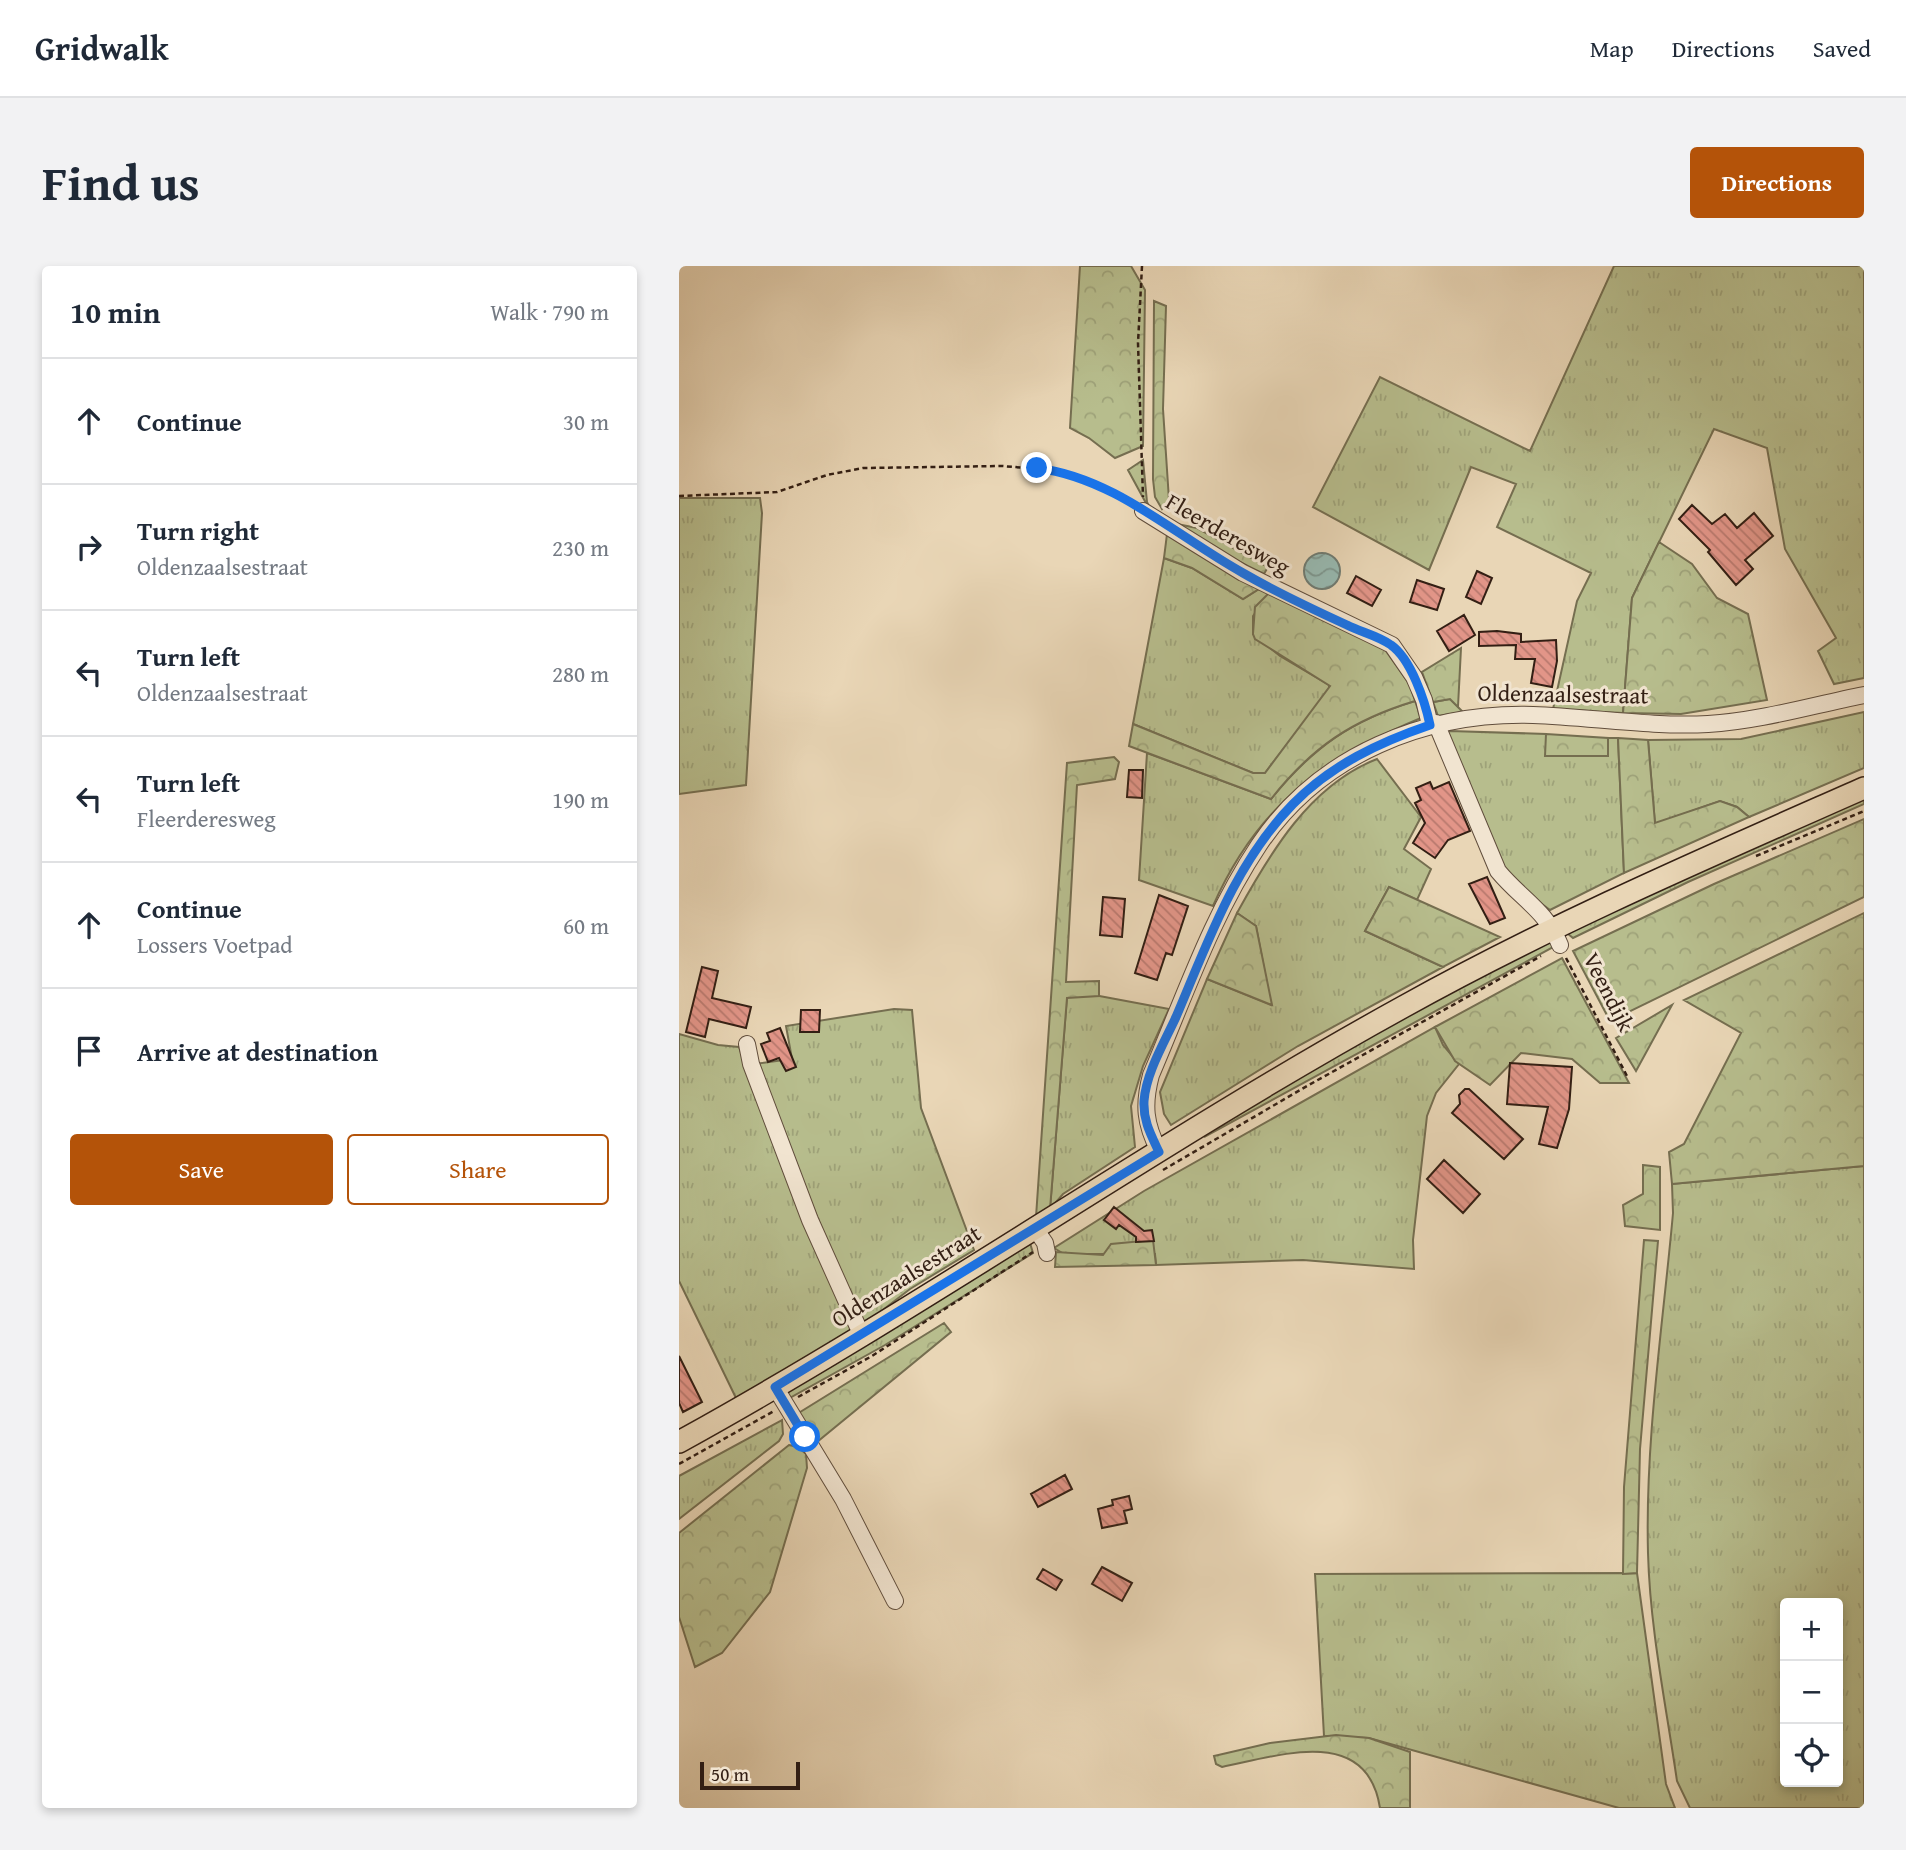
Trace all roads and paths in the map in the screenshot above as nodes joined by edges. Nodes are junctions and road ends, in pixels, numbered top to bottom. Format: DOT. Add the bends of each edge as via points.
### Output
graph roads {
  1 [pos="1142,266"];
  2 [pos="679,496"];
  3 [pos="1143,511"];
  4 [pos="1864,695"];
  5 [pos="1433,724"];
  6 [pos="1864,788"];
  7 [pos="1864,811"];
  8 [pos="1751,858"];
  9 [pos="1557,936"];
  10 [pos="747,1044"];
  11 [pos="1627,1076"];
  12 [pos="1159,1152"];
  13 [pos="1158,1173"];
  14 [pos="1042,1241"];
  15 [pos="862,1336"];
  16 [pos="779,1396"];
  17 [pos="679,1441"];
  18 [pos="679,1464"];
  19 [pos="895,1601"];
  1 -- 3 [label="path, Fleerderesweg" via="1138,344"];
  2 -- 3 [label="path" via="777,492 863,468 1002,466 1062,471"];
  3 -- 5 [label="street, Fleerderesweg" via="1243,573 1392,645 1419,688"];
  4 -- 5 [label="street, Oldenzaalsestraat" via="1708,724 1532,715"];
  5 -- 9 [label="street, Fleerderesweg" via="1498,871 1541,910"];
  5 -- 12 [label="street, Oldenzaalsestraat" via="1367,750 1314,785 1275,825 1241,873 1151,1075 1144,1114"];
  6 -- 9 [label="main road, Oldenzaalsestraat"];
  7 -- 8 [label="path"];
  9 -- 11 [label="path, Veendijk"];
  9 -- 12 [label="main road, Oldenzaalsestraat" via="1402,1007"];
  9 -- 13 [label="path"];
  10 -- 15 [label="street" via="810,1220"];
  12 -- 14 [label="main road, Oldenzaalsestraat"];
  14 -- 15 [label="main road, Oldenzaalsestraat"];
  14 -- 16 [label="path" via="938,1315"];
  15 -- 16 [label="main road, Oldenzaalsestraat"];
  16 -- 17 [label="main road, Oldenzaalsestraat"];
  16 -- 18 [label="path"];
  16 -- 19 [label="street" via="837,1489"];
}
